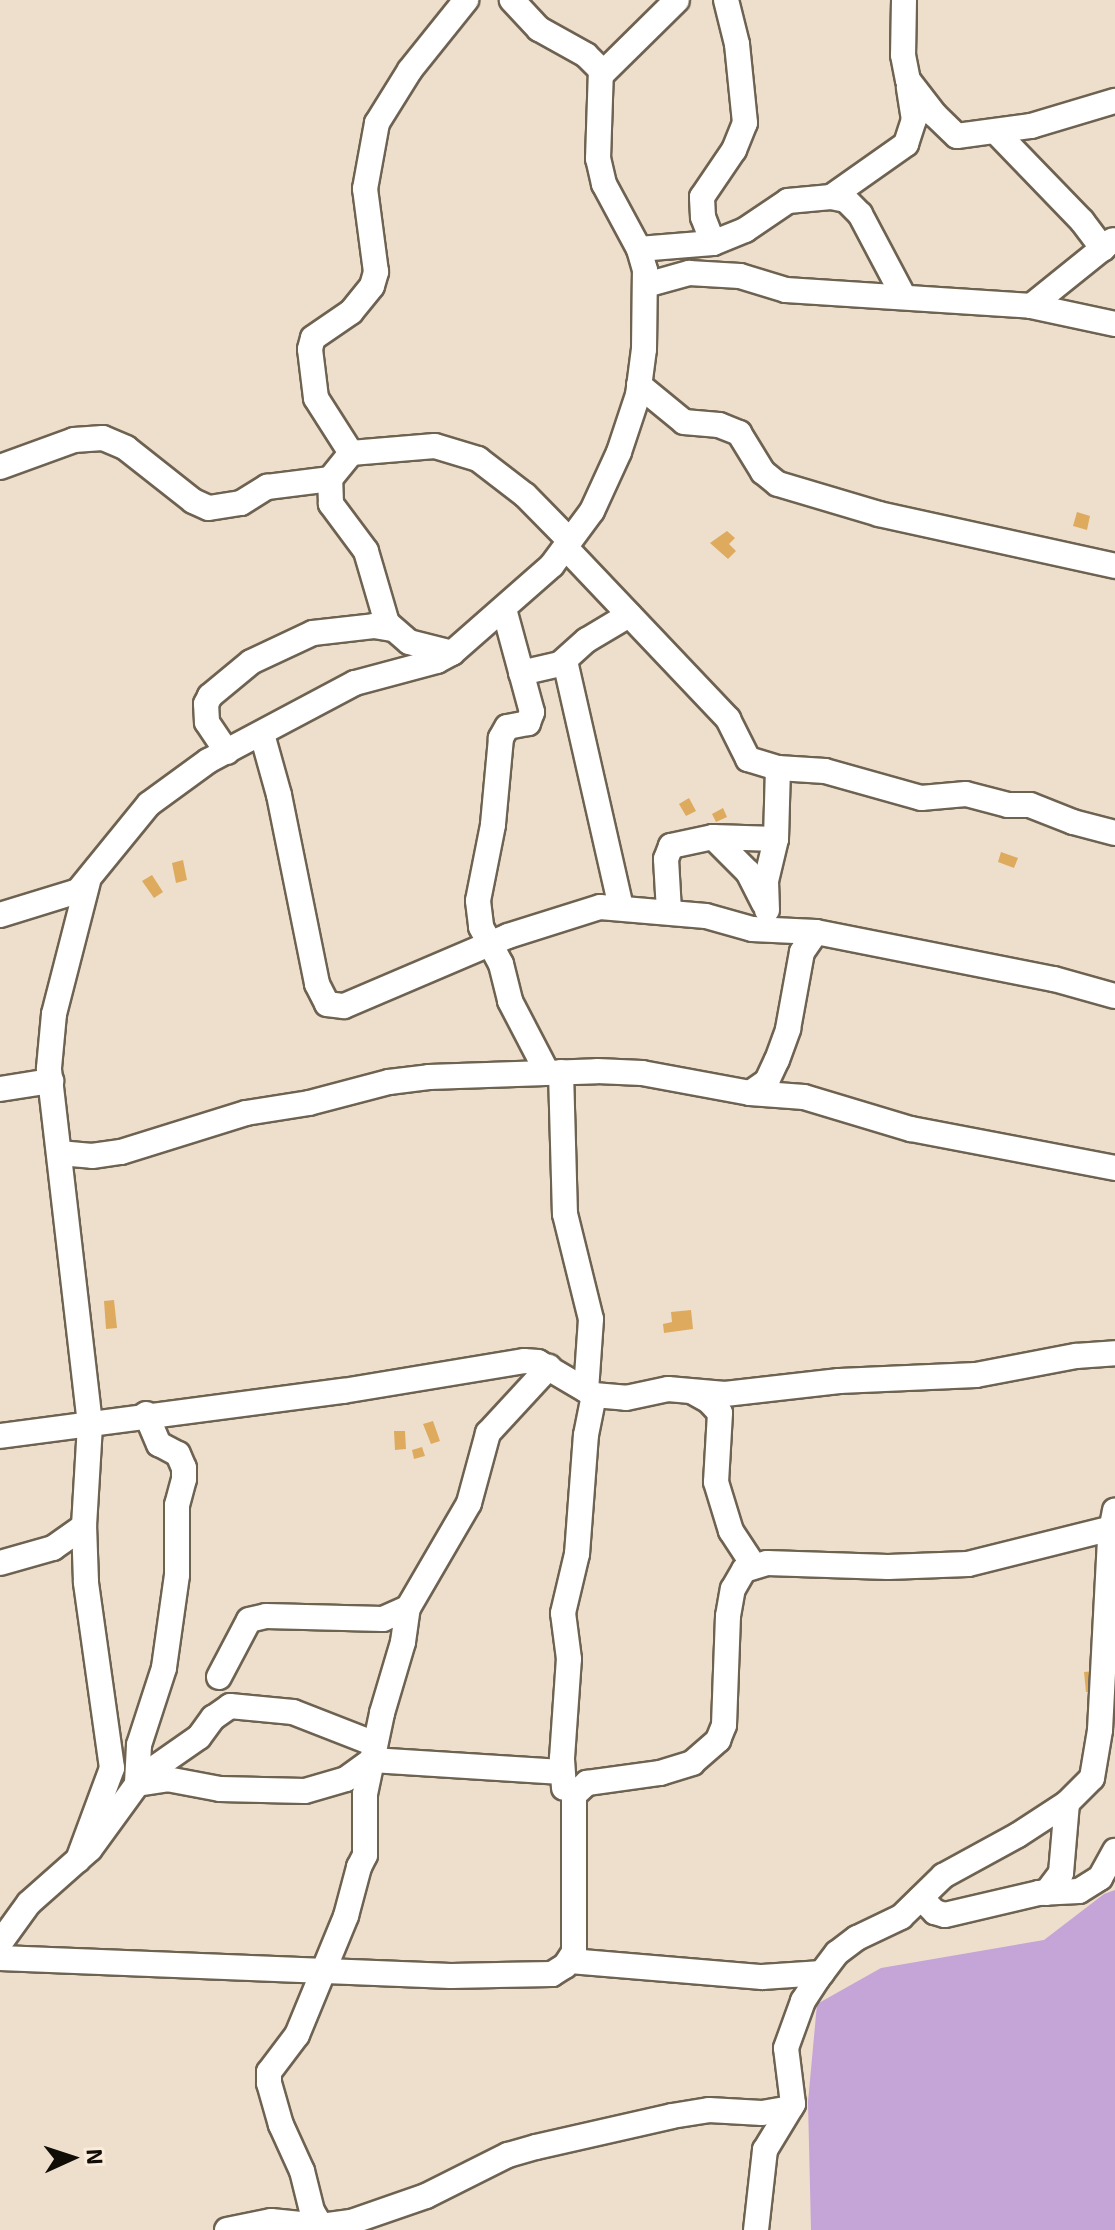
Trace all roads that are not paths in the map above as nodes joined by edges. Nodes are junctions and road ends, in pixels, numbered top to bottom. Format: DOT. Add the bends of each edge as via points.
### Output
graph roads {
  1 [pos="466,0"];
  2 [pos="512,0"];
  3 [pos="677,0"];
  4 [pos="726,0"];
  5 [pos="904,0"];
  6 [pos="602,74"];
  7 [pos="908,80"];
  8 [pos="1115,101"];
  9 [pos="996,132"];
  10 [pos="831,197"];
  11 [pos="713,243"];
  12 [pos="1109,244"];
  13 [pos="639,249"];
  14 [pos="646,285"];
  15 [pos="904,297"];
  16 [pos="1031,306"];
  17 [pos="1115,324"];
  18 [pos="639,385"];
  19 [pos="351,453"];
  20 [pos="0,467"];
  21 [pos="330,479"];
  22 [pos="568,544"];
  23 [pos="1115,566"];
  24 [pos="504,609"];
  25 [pos="629,615"];
  26 [pos="392,629"];
  27 [pos="452,653"];
  28 [pos="565,661"];
  29 [pos="521,673"];
  30 [pos="262,734"];
  31 [pos="227,752"];
  32 [pos="778,768"];
  33 [pos="1115,833"];
  34 [pos="713,837"];
  35 [pos="776,839"];
  36 [pos="88,882"];
  37 [pos="621,908"];
  38 [pos="767,910"];
  39 [pos="669,911"];
  40 [pos="0,915"];
  41 [pos="785,930"];
  42 [pos="816,932"];
  43 [pos="488,945"];
  44 [pos="1115,996"];
  45 [pos="554,1072"];
  46 [pos="51,1081"];
  47 [pos="0,1089"];
  48 [pos="750,1093"];
  49 [pos="59,1153"];
  50 [pos="1115,1168"];
  51 [pos="1115,1353"];
  52 [pos="549,1367"];
  53 [pos="691,1391"];
  54 [pos="590,1392"];
  55 [pos="146,1414"];
  56 [pos="90,1424"];
  57 [pos="0,1436"];
  58 [pos="1113,1519"];
  59 [pos="84,1526"];
  60 [pos="0,1563"];
  61 [pos="754,1566"];
  62 [pos="408,1608"];
  63 [pos="219,1677"];
  64 [pos="374,1752"];
  65 [pos="562,1772"];
  66 [pos="137,1784"];
  67 [pos="1067,1803"];
  68 [pos="573,1833"];
  69 [pos="1115,1851"];
  70 [pos="78,1860"];
  71 [pos="1046,1893"];
  72 [pos="921,1898"];
  73 [pos="0,1943"];
  74 [pos="0,1958"];
  75 [pos="570,1961"];
  76 [pos="324,1971"];
  77 [pos="822,1973"];
  78 [pos="791,2108"];
  79 [pos="321,2226"];
  80 [pos="227,2230"];
  81 [pos="756,2230"];
  1 -- 19 [label="street" via="410,70 377,123 365,189 376,277 351,312 313,338 310,349 316,398"];
  2 -- 6 [label="street" via="539,29 586,55"];
  3 -- 6 [label="street"];
  4 -- 11 [label="street" via="737,44 745,123 734,150 702,197"];
  5 -- 7 [label="street"];
  6 -- 13 [label="street" via="598,159 604,184"];
  7 -- 9 [label="street" via="957,136"];
  7 -- 10 [label="street" via="914,120 910,138 897,153"];
  8 -- 9 [label="street"];
  9 -- 12 [label="street"];
  10 -- 11 [label="street" via="788,201 745,230"];
  10 -- 15 [label="street" via="846,200 860,214"];
  11 -- 13 [label="street"];
  12 -- 16 [label="street"];
  13 -- 14 [label="street"];
  14 -- 15 [label="street" via="689,273 740,276 786,290"];
  14 -- 18 [label="street"];
  15 -- 16 [label="street"];
  16 -- 17 [label="street"];
  18 -- 22 [label="street" via="619,452 586,521"];
  18 -- 23 [label="street" via="684,422 733,429 763,472 778,484 879,514"];
  19 -- 21 [label="street"];
  19 -- 22 [label="street" via="435,446 478,459 525,495"];
  20 -- 21 [label="street" via="74,440 103,438 126,448 209,508 241,503 267,487"];
  21 -- 26 [label="street" via="331,504 366,551"];
  22 -- 24 [label="street"];
  22 -- 25 [label="street"];
  24 -- 27 [label="street"];
  24 -- 29 [label="street"];
  25 -- 28 [label="street" via="587,640"];
  25 -- 32 [label="street" via="728,719 748,759"];
  26 -- 27 [label="street" via="409,642"];
  26 -- 31 [label="street" via="313,633 251,662 206,704 207,722"];
  27 -- 30 [label="street" via="355,683"];
  28 -- 29 [label="street"];
  28 -- 37 [label="street"];
  29 -- 43 [label="street" via="532,712 528,723 507,727 501,738 493,825 478,901"];
  30 -- 31 [label="street"];
  30 -- 43 [label="street" via="317,984 327,1004 344,1006"];
  31 -- 36 [label="street" via="155,798"];
  32 -- 33 [label="street" via="825,771 921,798 960,794 1030,805"];
  32 -- 35 [label="street"];
  34 -- 35 [label="street"];
  34 -- 38 [label="street" via="748,872"];
  34 -- 39 [label="street" via="667,850"];
  35 -- 38 [label="street" via="766,881"];
  36 -- 40 [label="street" via="70,895"];
  36 -- 46 [label="street" via="54,1014"];
  37 -- 39 [label="street"];
  37 -- 43 [label="street" via="576,913"];
  38 -- 41 [label="street"];
  39 -- 41 [label="street" via="732,926"];
  41 -- 42 [label="street"];
  42 -- 44 [label="street"];
  42 -- 48 [label="street" via="802,952 777,1060 767,1081"];
  43 -- 45 [label="street" via="501,964 510,1001"];
  45 -- 48 [label="street" via="642,1073"];
  45 -- 49 [label="street" via="389,1082 246,1113 121,1152"];
  45 -- 54 [label="street" via="565,1214 591,1319"];
  46 -- 47 [label="street"];
  46 -- 49 [label="street"];
  48 -- 50 [label="street" via="804,1097 911,1129"];
  49 -- 56 [label="street"];
  51 -- 53 [label="street" via="976,1375 839,1381 725,1394"];
  52 -- 54 [label="street"];
  52 -- 55 [label="street" via="524,1361 343,1391"];
  52 -- 62 [label="street" via="488,1433 469,1503"];
  53 -- 54 [label="street" via="668,1389 626,1398"];
  53 -- 61 [label="street" via="720,1413 716,1482 731,1531"];
  54 -- 65 [label="street" via="577,1554 563,1613 569,1659"];
  55 -- 56 [label="street"];
  55 -- 66 [label="street" via="159,1444 178,1454 184,1479 177,1505 177,1575 164,1668 139,1745"];
  56 -- 57 [label="street"];
  56 -- 59 [label="street"];
  58 -- 61 [label="street" via="968,1564"];
  58 -- 67 [label="street" via="1094,1772"];
  59 -- 60 [label="street" via="53,1548"];
  59 -- 70 [label="street" via="89,1612 112,1768"];
  61 -- 68 [label="street" via="744,1570 733,1589 724,1725 718,1740 692,1763 579,1788 572,1806"];
  62 -- 63 [label="street" via="383,1619 249,1620"];
  62 -- 64 [label="street"];
  64 -- 65 [label="street"];
  64 -- 66 [label="street" via="346,1779 305,1791 220,1789 167,1779"];
  64 -- 66 [label="street" via="293,1712 230,1706"];
  64 -- 76 [label="street" via="365,1794 365,1855"];
  65 -- 68 [label="street"];
  66 -- 70 [label="street"];
  67 -- 71 [label="street" via="1061,1873"];
  67 -- 72 [label="street" via="943,1876"];
  68 -- 75 [label="street"];
  69 -- 71 [label="street" via="1100,1878 1084,1889"];
  70 -- 73 [label="street" via="29,1903"];
  71 -- 72 [label="street" via="945,1915"];
  72 -- 77 [label="street" via="901,1917 837,1953"];
  74 -- 76 [label="street"];
  75 -- 76 [label="street" via="552,1974 526,1976"];
  75 -- 77 [label="street" via="762,1977"];
  76 -- 79 [label="street" via="297,2035 271,2066 269,2083"];
  77 -- 78 [label="street" via="803,2001 786,2048"];
  78 -- 79 [label="street" via="684,2114 536,2147 508,2155 426,2196 351,2222"];
  78 -- 81 [label="street" via="765,2150"];
  79 -- 80 [label="street" via="271,2221"];
}
